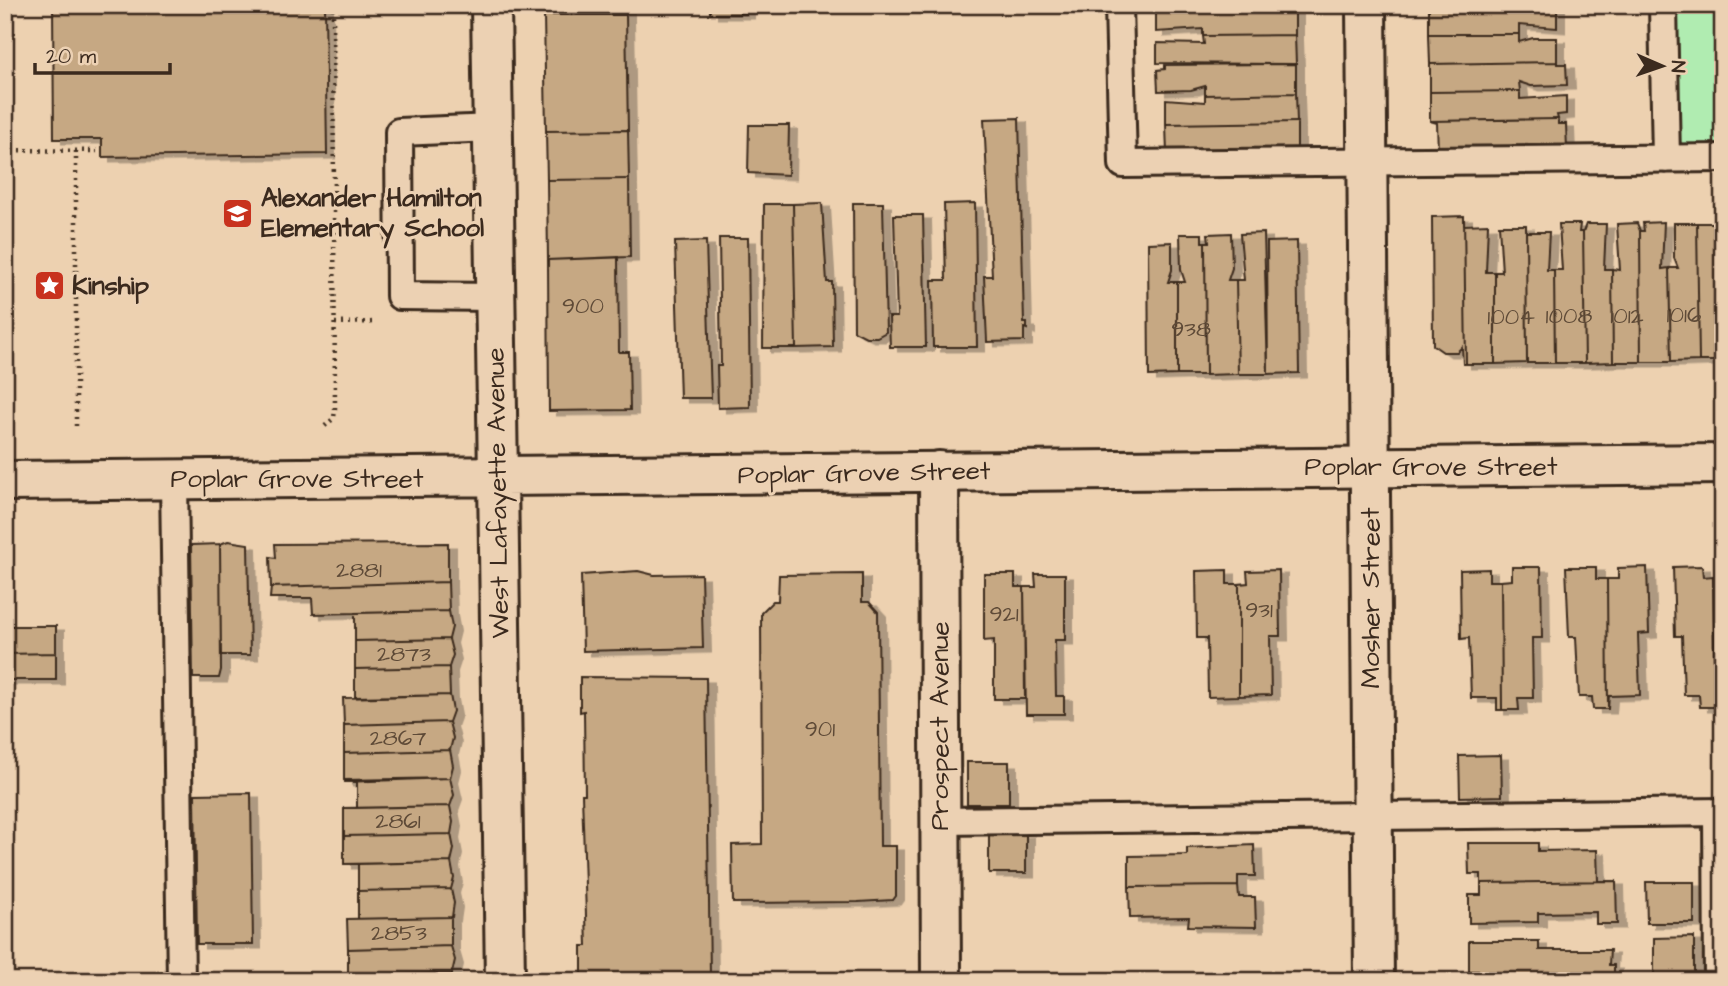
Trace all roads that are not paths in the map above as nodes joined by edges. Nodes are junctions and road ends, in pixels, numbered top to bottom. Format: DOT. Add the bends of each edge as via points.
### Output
graph roads {
  1 [pos="491,5"];
  2 [pos="1119,5"];
  3 [pos="1366,5"];
  4 [pos="1663,5"];
  5 [pos="493,128"];
  6 [pos="1723,158"];
  7 [pos="1667,159"];
  8 [pos="1367,162"];
  9 [pos="495,297"];
  10 [pos="1723,464"];
  11 [pos="1370,468"];
  12 [pos="939,471"];
  13 [pos="498,478"];
  14 [pos="174,480"];
  15 [pos="5,481"];
  16 [pos="1720,812"];
  17 [pos="1373,816"];
  18 [pos="941,821"];
  19 [pos="181,981"];
  20 [pos="505,981"];
  21 [pos="941,981"];
  22 [pos="1374,981"];
  23 [pos="1718,981"];
  1 -- 5 [label="main road, West Lafayette Avenue"];
  2 -- 8 [label="lane" via="1123,164"];
  3 -- 8 [label="main road, Mosher Street"];
  4 -- 7 [label="lane"];
  5 -- 9 [label="main road, West Lafayette Avenue"];
  5 -- 9 [label="lane" via="399,132 400,296"];
  6 -- 7 [label="lane"];
  7 -- 8 [label="lane"];
  8 -- 11 [label="main road, Mosher Street"];
  9 -- 13 [label="main road, West Lafayette Avenue"];
  10 -- 11 [label="main road, Poplar Grove Street"];
  11 -- 12 [label="main road, Poplar Grove Street"];
  11 -- 17 [label="main road, Mosher Street"];
  12 -- 13 [label="main road, Poplar Grove Street"];
  12 -- 18 [label="main road, Prospect Avenue"];
  13 -- 14 [label="main road, Poplar Grove Street"];
  13 -- 20 [label="main road, West Lafayette Avenue"];
  14 -- 15 [label="main road, Poplar Grove Street"];
  14 -- 19 [label="lane"];
  16 -- 17 [label="lane"];
  16 -- 23 [label="lane"];
  17 -- 18 [label="lane"];
  17 -- 22 [label="main road, Mosher Street"];
  18 -- 21 [label="main road, Prospect Avenue"];
}
